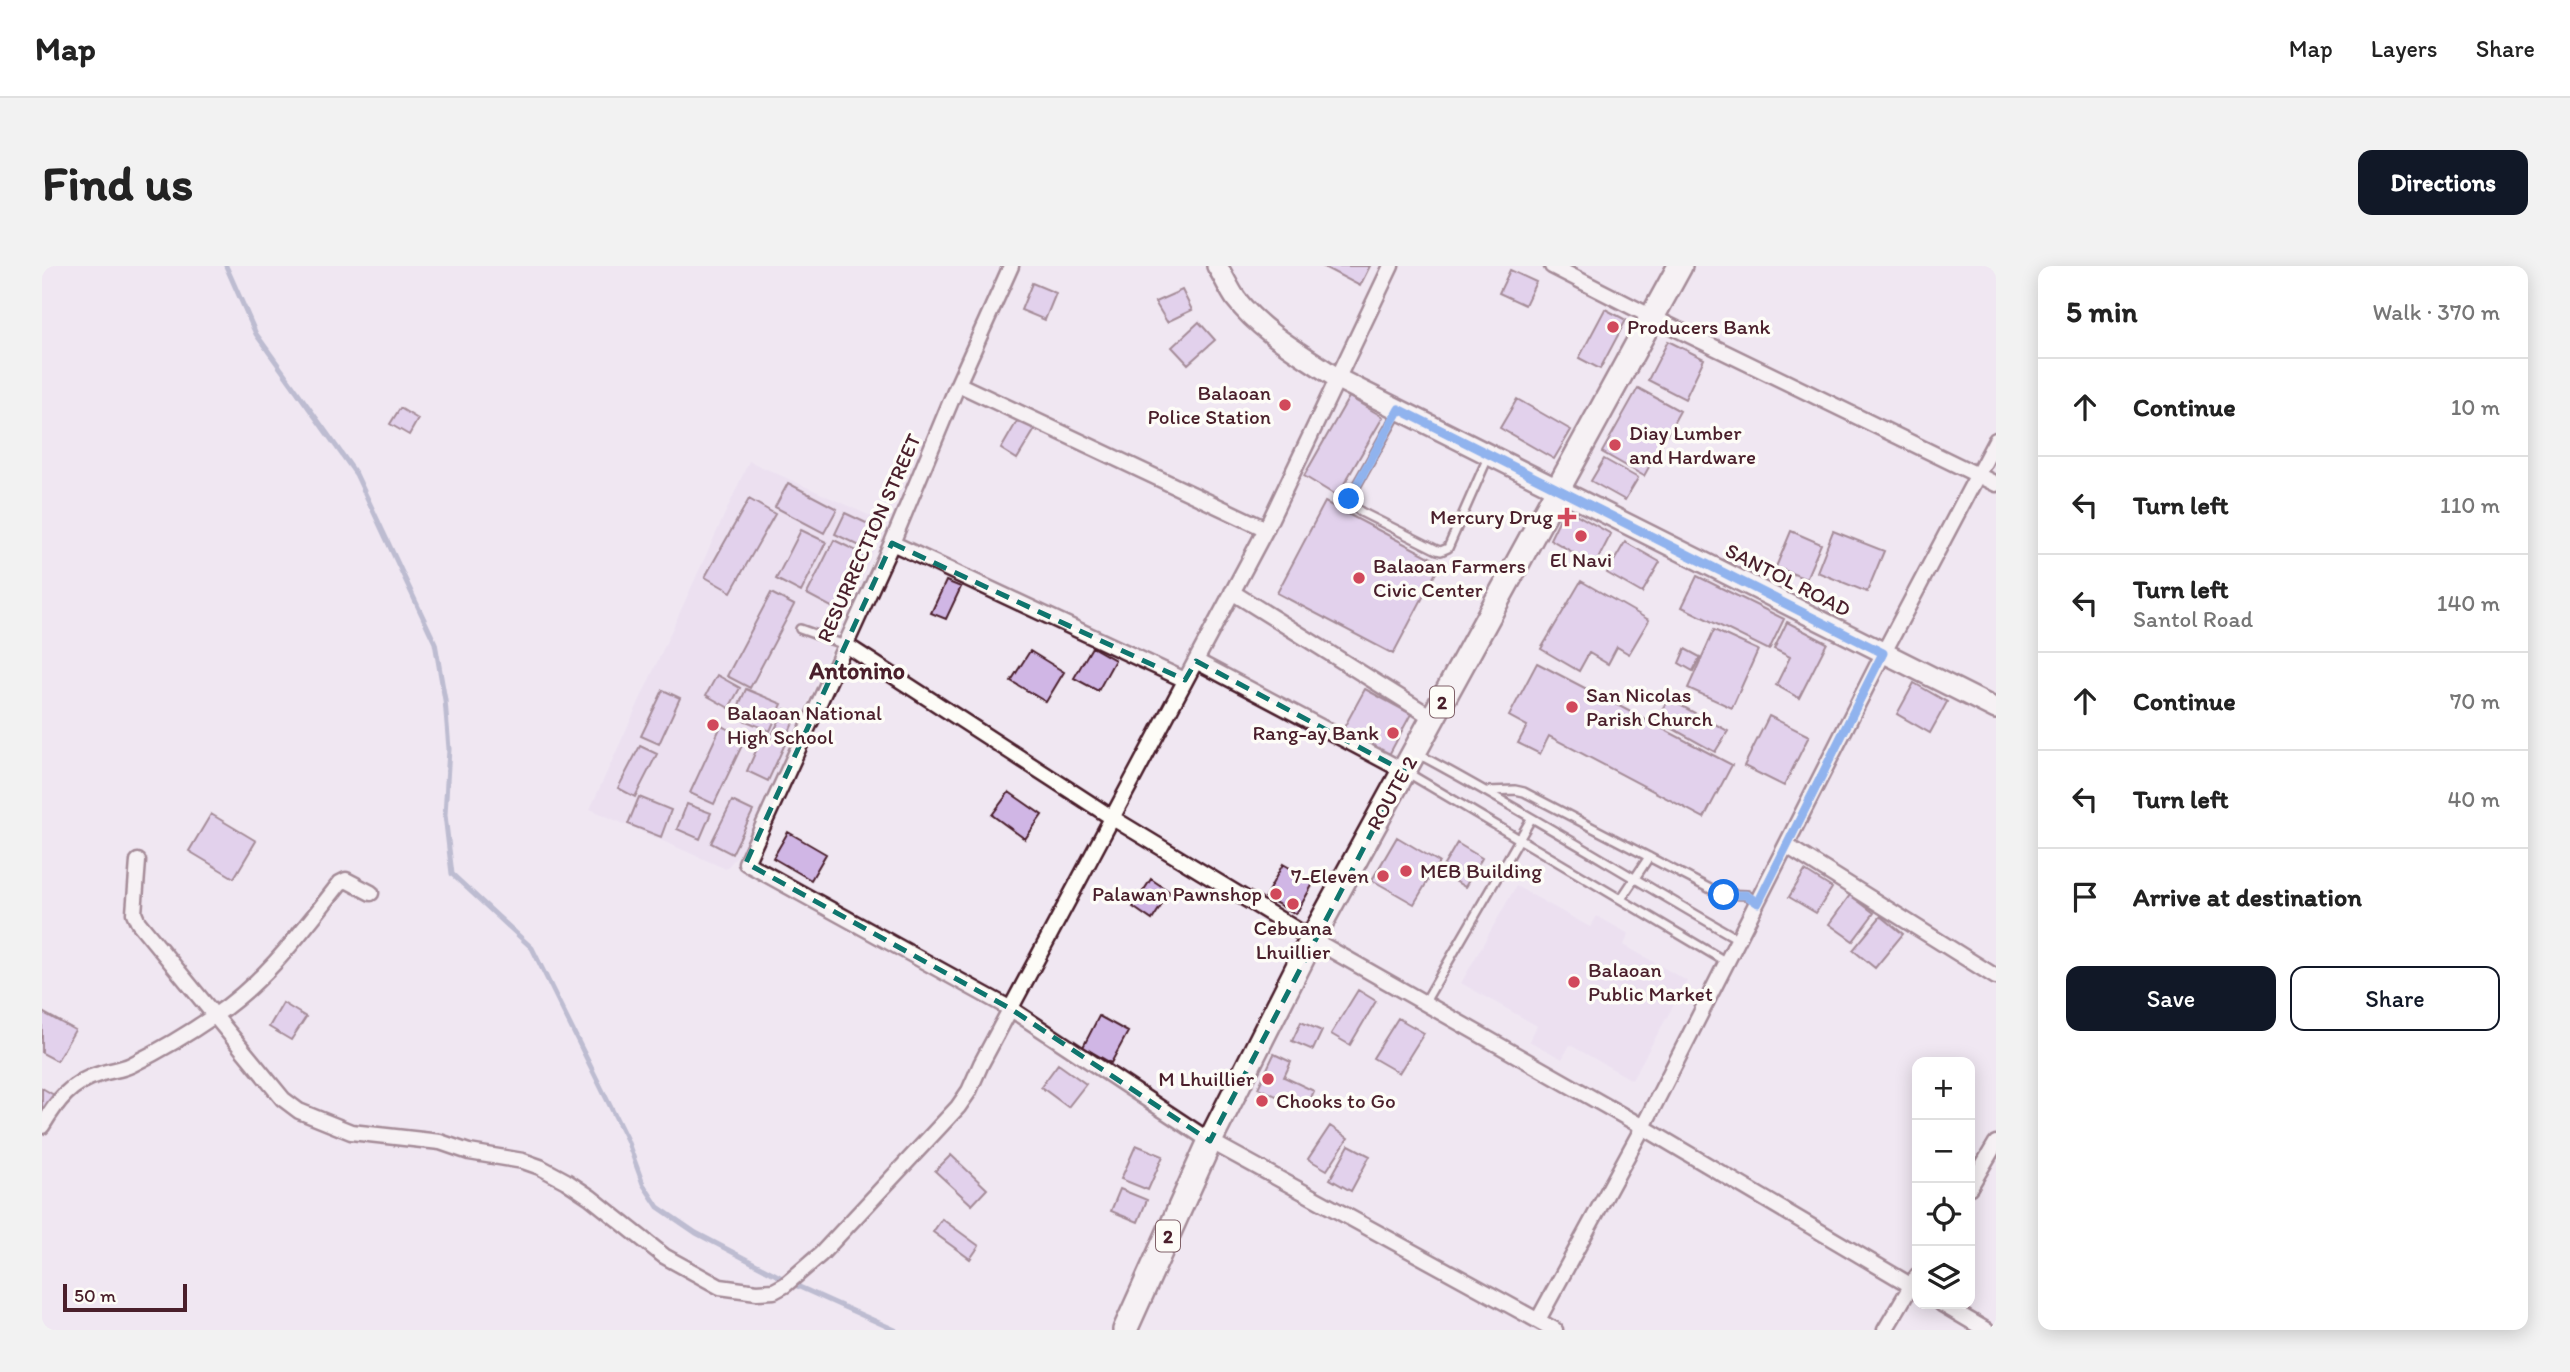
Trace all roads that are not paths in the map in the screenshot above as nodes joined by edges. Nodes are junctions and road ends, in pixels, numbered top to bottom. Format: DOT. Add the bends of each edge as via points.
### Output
graph roads {
  1 [pos="1011,266"];
  2 [pos="1217,266"];
  3 [pos="1391,266"];
  4 [pos="1552,266"];
  5 [pos="1680,266"];
  6 [pos="1652,317"];
  7 [pos="1338,379"];
  8 [pos="958,384"];
  9 [pos="1399,409"];
  10 [pos="1996,440"];
  11 [pos="1489,453"];
  12 [pos="1978,475"];
  13 [pos="1996,484"];
  14 [pos="1560,489"];
  15 [pos="1266,528"];
  16 [pos="892,544"];
  17 [pos="1232,592"];
  18 [pos="800,629"];
  19 [pos="845,645"];
  20 [pos="1883,653"];
  21 [pos="1196,661"];
  22 [pos="1185,680"];
  23 [pos="1996,709"];
  24 [pos="1433,718"];
  25 [pos="1409,762"];
  26 [pos="1487,791"];
  27 [pos="1111,817"];
  28 [pos="1531,819"];
  29 [pos="1520,840"];
  30 [pos="1787,846"];
  31 [pos="1649,857"];
  32 [pos="138,861"];
  33 [pos="1634,880"];
  34 [pos="371,893"];
  35 [pos="1621,899"];
  36 [pos="1758,903"];
  37 [pos="1312,939"];
  38 [pos="1739,939"];
  39 [pos="1728,963"];
  40 [pos="1996,977"];
  41 [pos="1424,1002"];
  42 [pos="1011,1009"];
  43 [pos="215,1016"];
  44 [pos="42,1126"];
  45 [pos="1643,1127"];
  46 [pos="1210,1142"];
  47 [pos="1996,1143"];
  48 [pos="1972,1183"];
  49 [pos="1912,1282"];
  50 [pos="1912,1289"];
  51 [pos="1950,1309"];
  52 [pos="1538,1320"];
  53 [pos="1125,1330"];
  54 [pos="1555,1330"];
  55 [pos="1885,1330"];
  56 [pos="1986,1330"];
  1 -- 8 [label="street, RESURRECTION STREET"];
  2 -- 7 [label="main road, SANTOL ROAD" via="1249,314"];
  3 -- 7 [label="street"];
  4 -- 6 [label="street"];
  5 -- 6 [label="highway, ROUTE 2 / 2"];
  6 -- 12 [label="street"];
  6 -- 14 [label="highway, ROUTE 2 / 2"];
  7 -- 9 [label="main road, SANTOL ROAD"];
  7 -- 15 [label="street"];
  8 -- 15 [label="street"];
  8 -- 16 [label="street, RESURRECTION STREET"];
  9 -- 11 [label="main road, SANTOL ROAD"];
  9 -- 11 [label="lane" via="1349,502 1437,550 1448,548"];
  10 -- 12 [label="street"];
  11 -- 14 [label="main road, SANTOL ROAD"];
  12 -- 13 [label="street"];
  12 -- 20 [label="street"];
  14 -- 20 [label="main road, SANTOL ROAD"];
  14 -- 24 [label="highway, ROUTE 2 / 2"];
  15 -- 17 [label="street"];
  16 -- 19 [label="street, RESURRECTION STREET"];
  16 -- 22 [label="street"];
  17 -- 21 [label="street"];
  17 -- 24 [label="street"];
  18 -- 19 [label="lane"];
  19 -- 27 [label="street"];
  19 -- 42 [label="street, RESURRECTION STREET" via="746,863"];
  20 -- 23 [label="main road, SANTOL ROAD"];
  20 -- 30 [label="street"];
  21 -- 22 [label="street"];
  21 -- 25 [label="street"];
  22 -- 27 [label="street"];
  24 -- 25 [label="highway, ROUTE 2 / 2"];
  25 -- 26 [label="lane"];
  25 -- 29 [label="lane"];
  25 -- 37 [label="highway, ROUTE 2 / 2"];
  26 -- 28 [label="lane"];
  26 -- 31 [label="lane" via="1524,792"];
  27 -- 37 [label="street"];
  27 -- 42 [label="street"];
  28 -- 29 [label="lane"];
  28 -- 33 [label="lane"];
  29 -- 35 [label="lane"];
  29 -- 41 [label="lane"];
  30 -- 36 [label="street"];
  30 -- 40 [label="street"];
  31 -- 33 [label="lane"];
  31 -- 36 [label="lane" via="1720,894 1746,895"];
  32 -- 43 [label="street" via="134,913 138,922"];
  33 -- 35 [label="lane"];
  33 -- 38 [label="lane"];
  34 -- 43 [label="street" via="346,880 340,883 268,971"];
  35 -- 39 [label="lane"];
  36 -- 38 [label="street"];
  37 -- 41 [label="street"];
  37 -- 46 [label="highway, ROUTE 2 / 2"];
  38 -- 39 [label="street"];
  39 -- 45 [label="street"];
  41 -- 45 [label="street"];
  42 -- 43 [label="street" via="969,1091 943,1124 821,1254 785,1285 757,1292 720,1287 664,1256 590,1197 540,1167 440,1142 351,1132 299,1111 282,1099"];
  42 -- 46 [label="street"];
  43 -- 44 [label="street" via="133,1064 71,1087"];
  45 -- 49 [label="street"];
  45 -- 52 [label="street"];
  46 -- 52 [label="street"];
  46 -- 53 [label="highway, ROUTE 2 / 2"];
  47 -- 48 [label="street"];
  50 -- 55 [label="street"];
  51 -- 56 [label="street"];
  52 -- 54 [label="street"];
}
